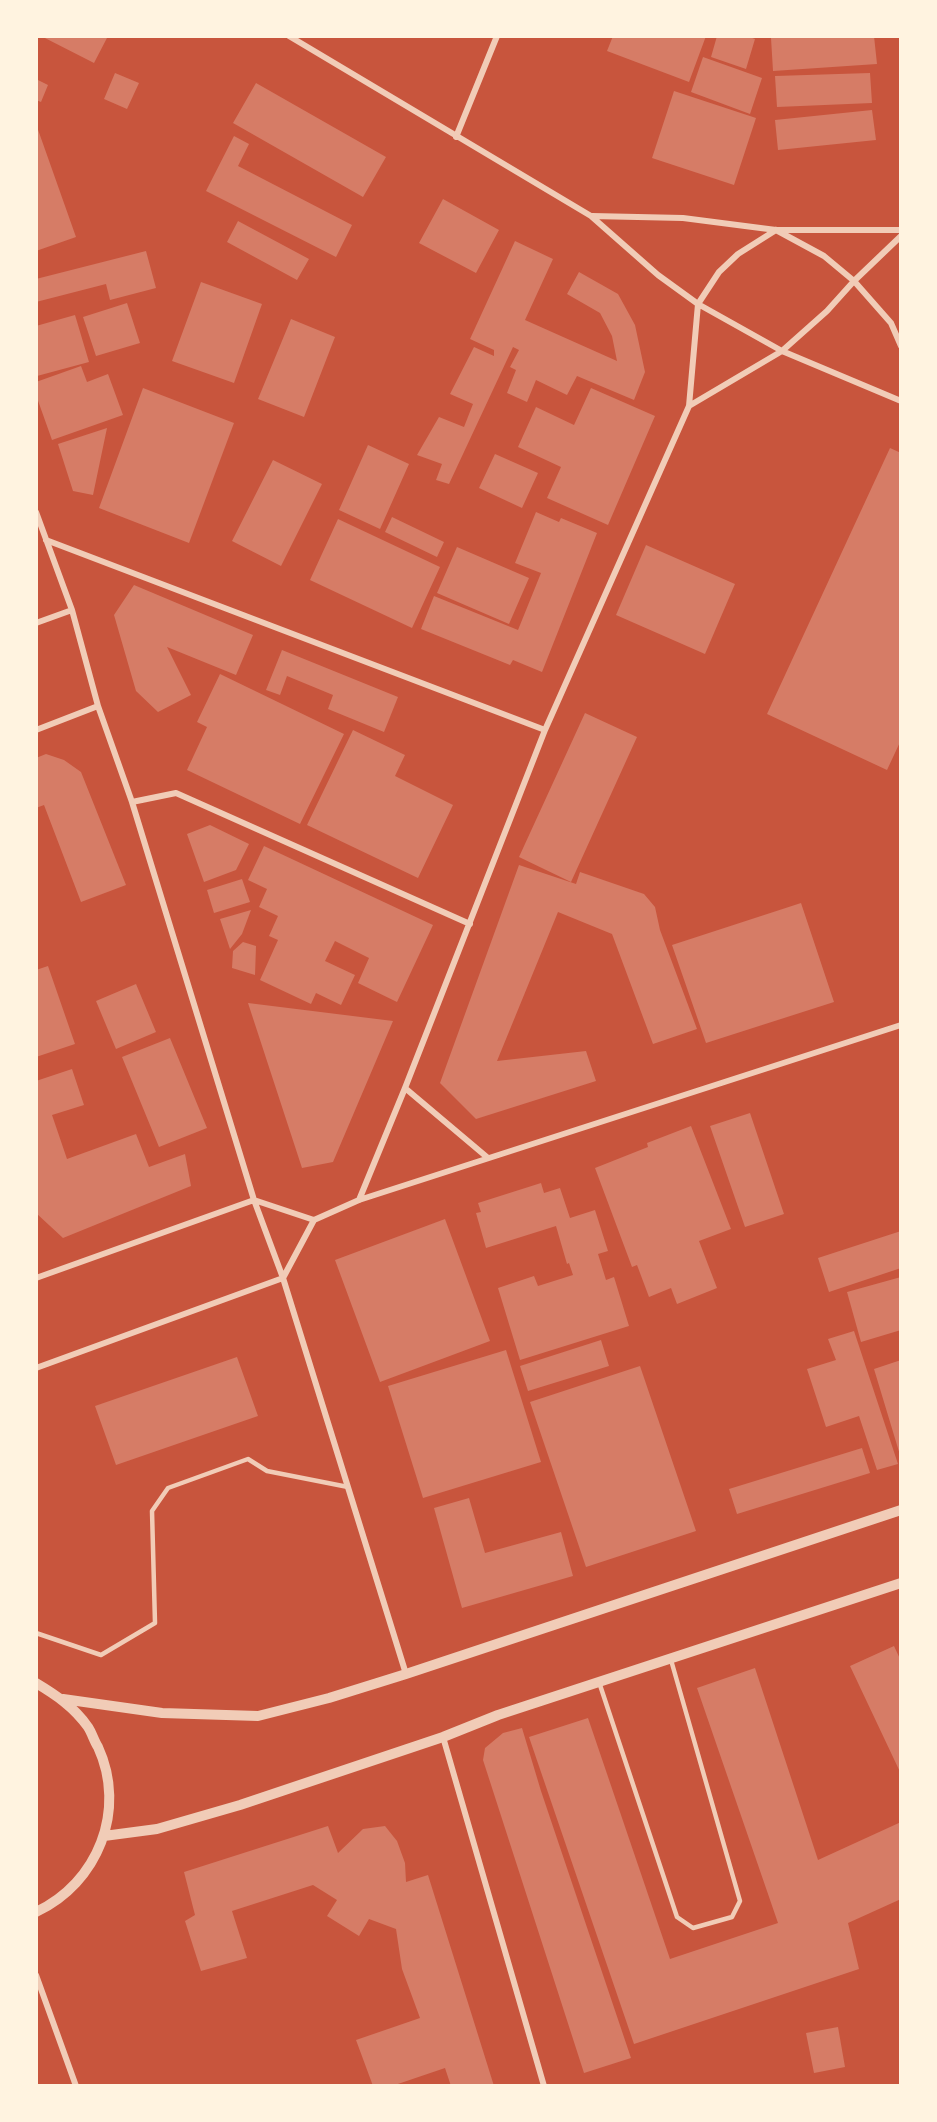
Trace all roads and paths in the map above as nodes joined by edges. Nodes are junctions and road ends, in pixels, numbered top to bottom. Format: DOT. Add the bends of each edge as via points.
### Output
graph roads {
  1 [pos="288,36"];
  2 [pos="497,36"];
  3 [pos="456,137"];
  4 [pos="591,216"];
  5 [pos="776,230"];
  6 [pos="901,230"];
  7 [pos="901,236"];
  8 [pos="854,281"];
  9 [pos="698,304"];
  10 [pos="901,346"];
  11 [pos="782,351"];
  12 [pos="901,401"];
  13 [pos="689,406"];
  14 [pos="36,512"];
  15 [pos="45,540"];
  16 [pos="72,610"];
  17 [pos="36,623"];
  18 [pos="98,706"];
  19 [pos="36,730"];
  20 [pos="545,730"];
  21 [pos="132,802"];
  22 [pos="470,924"];
  23 [pos="901,1025"];
  24 [pos="405,1088"];
  25 [pos="488,1158"];
  26 [pos="254,1200"];
  27 [pos="358,1200"];
  28 [pos="314,1220"];
  29 [pos="36,1278"];
  30 [pos="283,1278"];
  31 [pos="36,1368"];
  32 [pos="348,1487"];
  33 [pos="901,1510"];
  34 [pos="901,1583"];
  35 [pos="36,1634"];
  36 [pos="671,1658"];
  37 [pos="406,1674"];
  38 [pos="598,1682"];
  39 [pos="36,1683"];
  40 [pos="63,1699"];
  41 [pos="443,1737"];
  42 [pos="104,1836"];
  43 [pos="36,1912"];
  44 [pos="36,1975"];
  45 [pos="76,2086"];
  46 [pos="544,2086"];
  1 -- 3 [label="street"];
  2 -- 3 [label="street"];
  3 -- 4 [label="street"];
  4 -- 5 [label="street" via="683,218"];
  4 -- 9 [label="street" via="658,275"];
  5 -- 6 [label="street"];
  5 -- 8 [label="street" via="824,256"];
  5 -- 9 [label="street" via="738,254 719,272"];
  7 -- 8 [label="street"];
  8 -- 10 [label="street" via="891,323"];
  8 -- 11 [label="street"];
  9 -- 11 [label="street"];
  9 -- 13 [label="street"];
  11 -- 12 [label="street"];
  11 -- 13 [label="street"];
  13 -- 20 [label="street"];
  14 -- 15 [label="street"];
  15 -- 16 [label="street"];
  15 -- 20 [label="street"];
  16 -- 17 [label="street"];
  16 -- 18 [label="street"];
  18 -- 19 [label="street"];
  18 -- 21 [label="street"];
  20 -- 22 [label="street"];
  21 -- 22 [label="street" via="176,793"];
  21 -- 26 [label="street"];
  22 -- 24 [label="street"];
  23 -- 25 [label="street"];
  24 -- 25 [label="street"];
  24 -- 27 [label="street"];
  25 -- 27 [label="street"];
  26 -- 28 [label="street"];
  26 -- 29 [label="street"];
  26 -- 30 [label="street"];
  27 -- 28 [label="street"];
  28 -- 30 [label="street"];
  30 -- 31 [label="street"];
  30 -- 32 [label="street"];
  32 -- 35 [label="lane" via="267,1471 248,1459 168,1488 152,1511 154,1623 101,1655"];
  32 -- 37 [label="street"];
  33 -- 37 [label="street"];
  34 -- 36 [label="street"];
  36 -- 38 [label="street"];
  36 -- 38 [label="lane" via="740,1901 732,1917 693,1928 677,1917"];
  37 -- 40 [label="street" via="258,1716 162,1713"];
  38 -- 41 [label="street"];
  39 -- 40 [label="street"];
  40 -- 42 [label="street" via="88,1728 104,1762 110,1799"];
  41 -- 42 [label="street" via="240,1805 157,1829"];
  41 -- 46 [label="street"];
  42 -- 43 [label="street" via="85,1874 55,1904"];
  44 -- 45 [label="street"];
}
